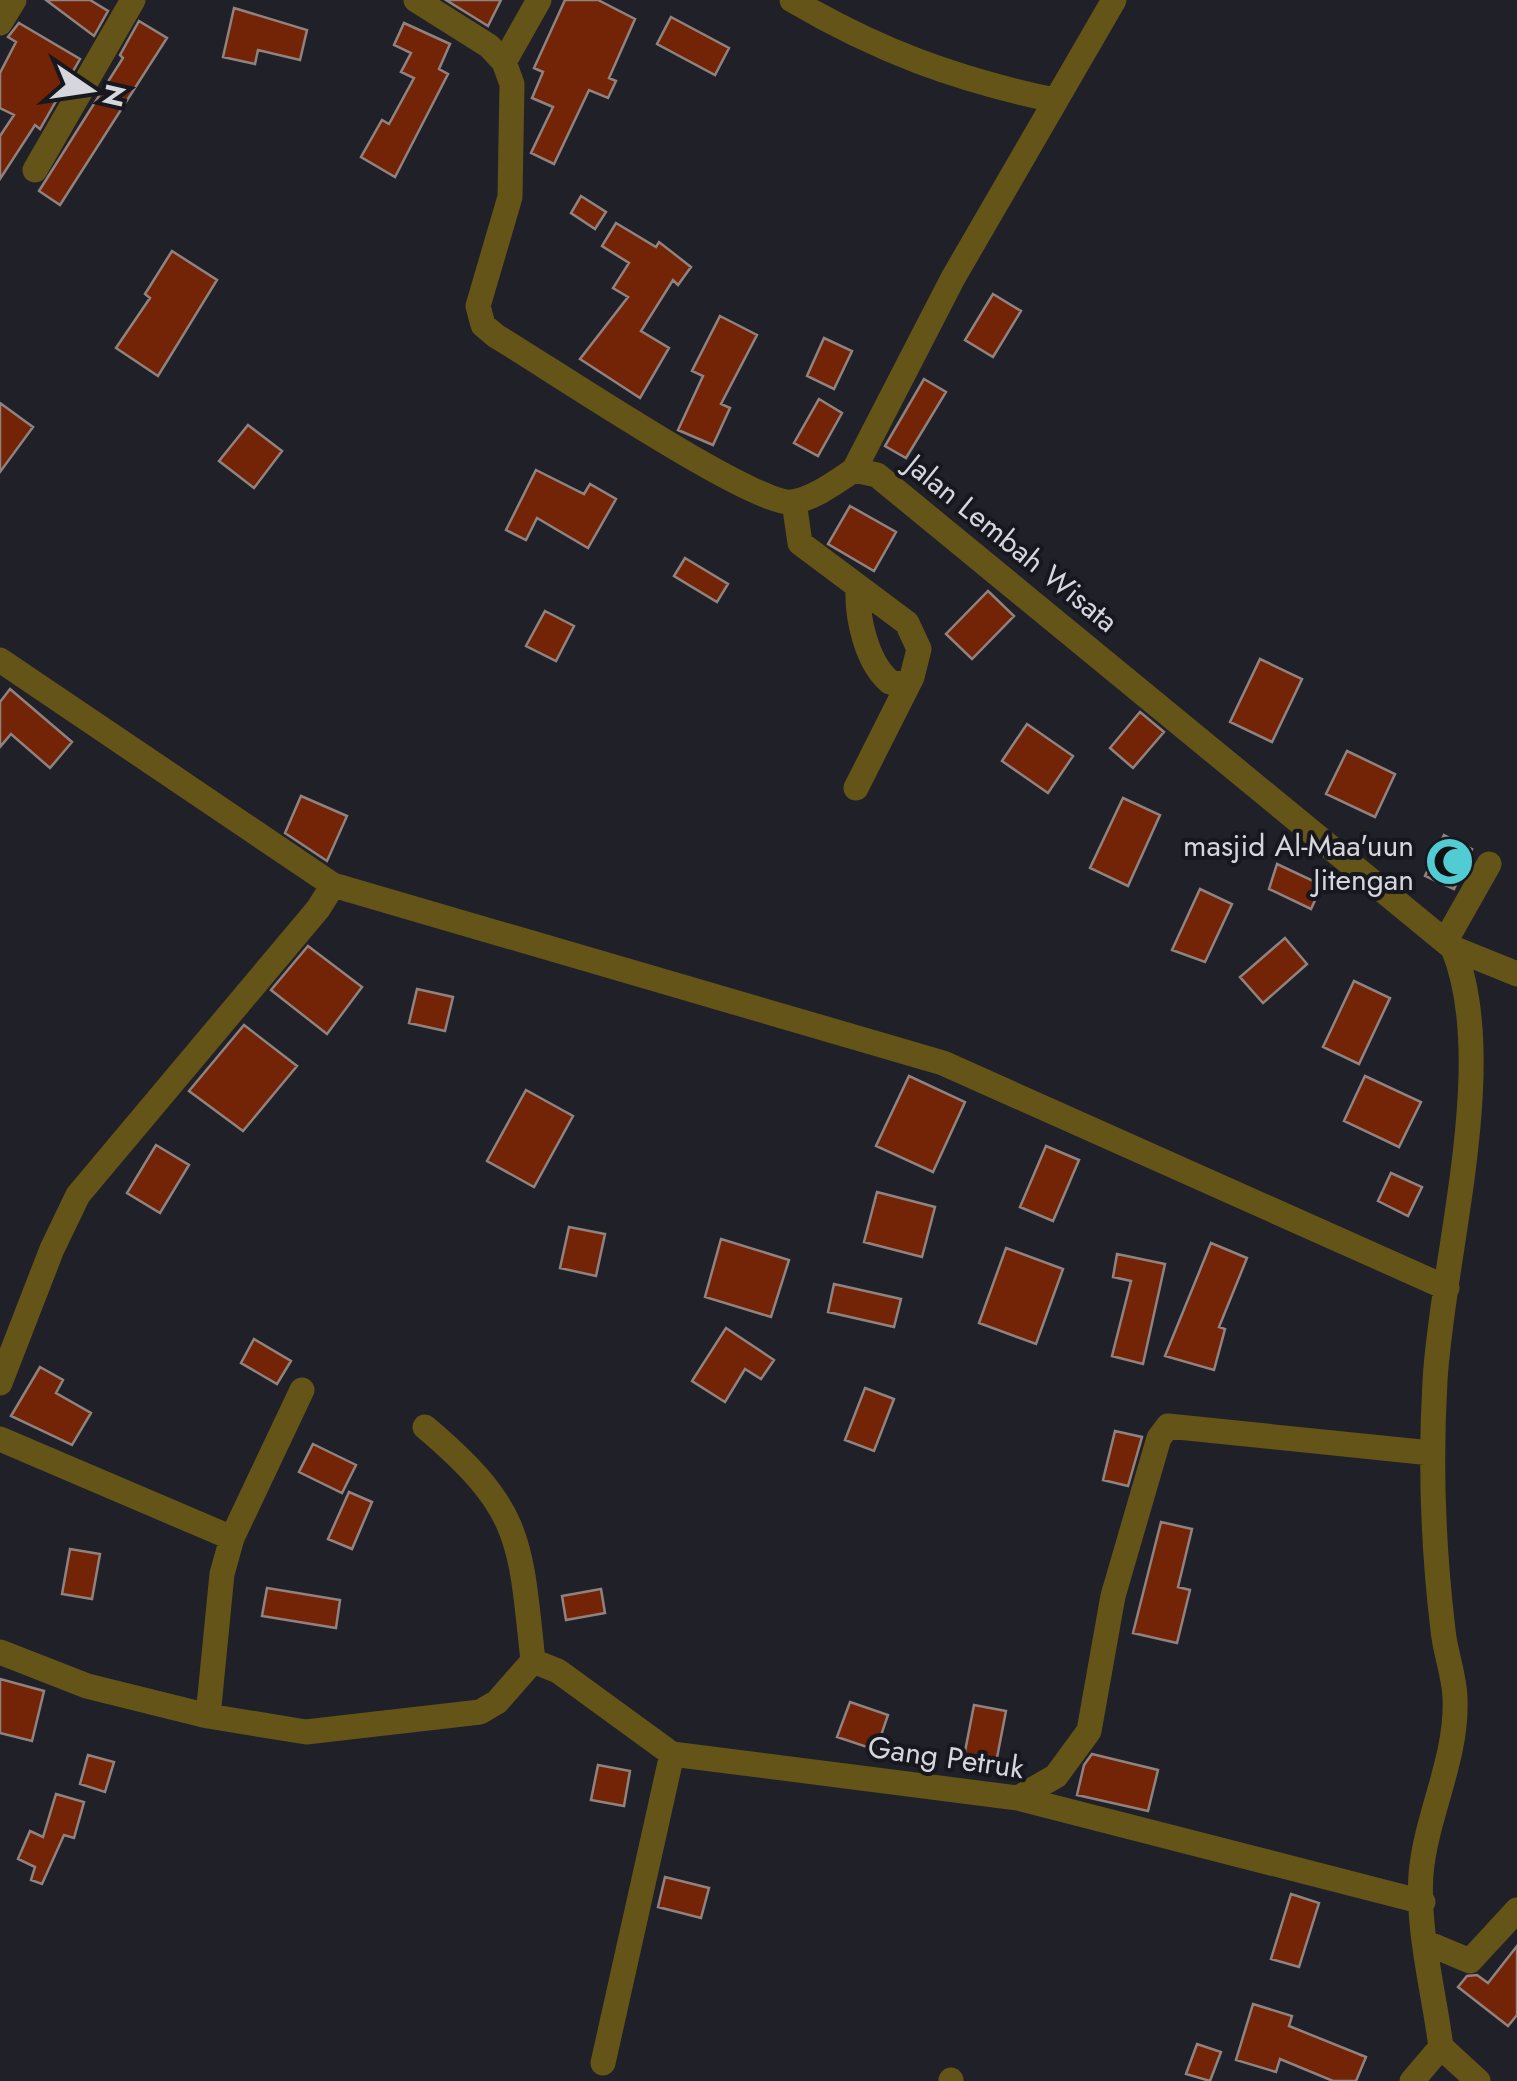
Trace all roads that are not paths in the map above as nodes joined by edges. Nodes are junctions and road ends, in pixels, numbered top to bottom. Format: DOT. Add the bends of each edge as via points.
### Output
graph roads {
  1 [pos="14,0"];
  2 [pos="133,0"];
  3 [pos="416,0"];
  4 [pos="539,0"];
  5 [pos="792,0"];
  6 [pos="1114,0"];
  7 [pos="0,23"];
  8 [pos="504,62"];
  9 [pos="1054,100"];
  10 [pos="36,170"];
  11 [pos="854,470"];
  12 [pos="794,502"];
  13 [pos="858,590"];
  14 [pos="0,660"];
  15 [pos="905,684"];
  16 [pos="856,788"];
  17 [pos="1489,864"];
  18 [pos="332,885"];
  19 [pos="1456,962"];
  20 [pos="1507,971"];
  21 [pos="1446,1288"];
  22 [pos="0,1383"];
  23 [pos="302,1390"];
  24 [pos="425,1427"];
  25 [pos="0,1439"];
  26 [pos="1431,1453"];
  27 [pos="232,1538"];
  28 [pos="0,1652"];
  29 [pos="533,1661"];
  30 [pos="208,1716"];
  31 [pos="672,1754"];
  32 [pos="1018,1798"];
  33 [pos="1423,1902"];
  34 [pos="1517,1910"];
  35 [pos="1427,1942"];
  36 [pos="1441,2047"];
  37 [pos="602,2063"];
  38 [pos="1412,2081"];
  39 [pos="1478,2081"];
  1 -- 7 [label="street"];
  2 -- 10 [label="street"];
  3 -- 8 [label="street"];
  4 -- 8 [label="street"];
  5 -- 9 [label="street" via="910,61"];
  6 -- 9 [label="street"];
  8 -- 12 [label="street" via="513,111 510,197 481,288 484,325 712,471"];
  9 -- 11 [label="street"];
  11 -- 12 [label="street"];
  11 -- 19 [label="street, Jalan Lembah Wisata" via="877,475"];
  12 -- 13 [label="street" via="800,544"];
  13 -- 15 [label="street" via="878,668 890,682"];
  13 -- 15 [label="street" via="908,623 919,659"];
  14 -- 18 [label="street"];
  15 -- 16 [label="street"];
  17 -- 19 [label="street"];
  18 -- 21 [label="street" via="944,1063"];
  18 -- 22 [label="street" via="78,1195"];
  19 -- 20 [label="street, Jalan Lembah Wisata"];
  19 -- 20 [label="street"];
  19 -- 21 [label="street" via="1469,1063 1463,1173"];
  21 -- 26 [label="street"];
  23 -- 27 [label="street"];
  24 -- 29 [label="street" via="502,1504 522,1563"];
  25 -- 27 [label="street"];
  26 -- 32 [label="street" via="1168,1426 1113,1596 1088,1731 1056,1776"];
  26 -- 33 [label="street" via="1436,1565 1455,1698 1421,1876"];
  27 -- 30 [label="street" via="222,1574"];
  28 -- 30 [label="street" via="87,1686"];
  29 -- 30 [label="street" via="498,1702 458,1718 322,1732"];
  29 -- 31 [label="street, Gang Petruk"];
  31 -- 32 [label="street, Gang Petruk"];
  31 -- 37 [label="street"];
  32 -- 33 [label="street, Gang Petruk"];
  33 -- 35 [label="street"];
  34 -- 35 [label="street" via="1470,1961"];
  35 -- 36 [label="street"];
  36 -- 38 [label="street"];
  36 -- 39 [label="street"];
}
